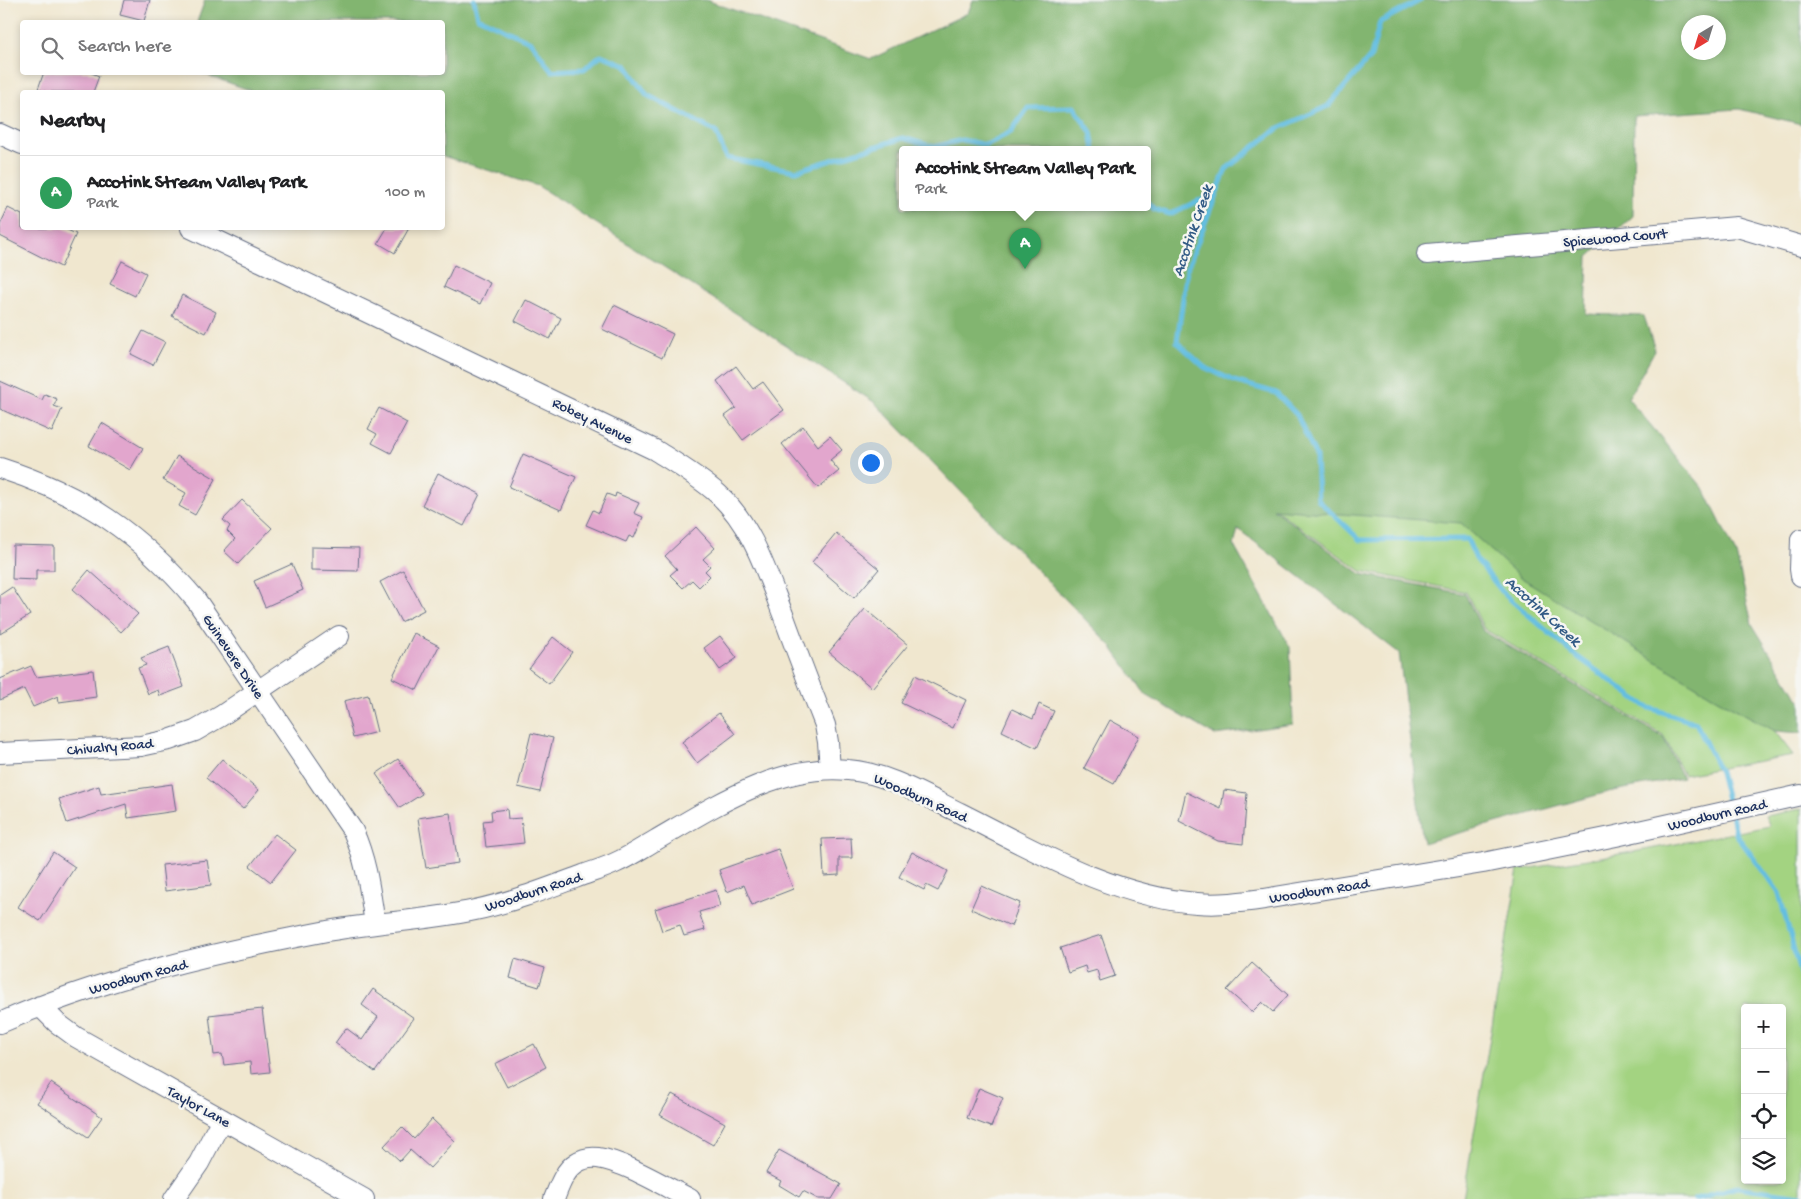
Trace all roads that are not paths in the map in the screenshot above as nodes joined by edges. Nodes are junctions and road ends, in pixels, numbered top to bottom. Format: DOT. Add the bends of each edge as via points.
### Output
graph roads {
  1 [pos="0,134"];
  2 [pos="20,143"];
  3 [pos="195,230"];
  4 [pos="1801,246"];
  5 [pos="1427,254"];
  6 [pos="0,468"];
  7 [pos="1801,539"];
  8 [pos="1801,576"];
  9 [pos="339,636"];
  10 [pos="258,691"];
  11 [pos="0,753"];
  12 [pos="830,769"];
  13 [pos="1801,795"];
  14 [pos="375,924"];
  15 [pos="40,1006"];
  16 [pos="0,1023"];
  17 [pos="222,1119"];
  18 [pos="174,1199"];
  19 [pos="364,1199"];
  20 [pos="554,1199"];
  21 [pos="690,1199"];
  1 -- 2 [label="street"];
  3 -- 12 [label="street, Robey Avenue" via="655,450 718,494 749,532 764,565 825,725"];
  4 -- 5 [label="street, Spicewood Court" via="1737,227"];
  6 -- 10 [label="street, Guinevere Drive" via="80,501 115,522 144,545 196,600"];
  7 -- 8 [label="street"];
  9 -- 10 [label="street, Chivalry Road"];
  10 -- 11 [label="street, Chivalry Road" via="221,716 169,740 141,746"];
  10 -- 14 [label="street, Guinevere Drive" via="353,832 368,873"];
  12 -- 13 [label="street, Woodburn Road" via="871,774 906,787 1050,858 1111,883 1142,893 1196,903 1264,899 1474,865"];
  12 -- 14 [label="street, Woodburn Road" via="808,771 748,790 616,863 519,899 452,915"];
  14 -- 15 [label="street, Woodburn Road" via="324,931 182,963 96,986"];
  15 -- 16 [label="street, Woodburn Road"];
  15 -- 17 [label="street, Taylor Lane" via="76,1037"];
  17 -- 18 [label="street" via="199,1163"];
  17 -- 19 [label="street, Taylor Lane"];
  20 -- 21 [label="street" via="566,1172 583,1150"];
}
